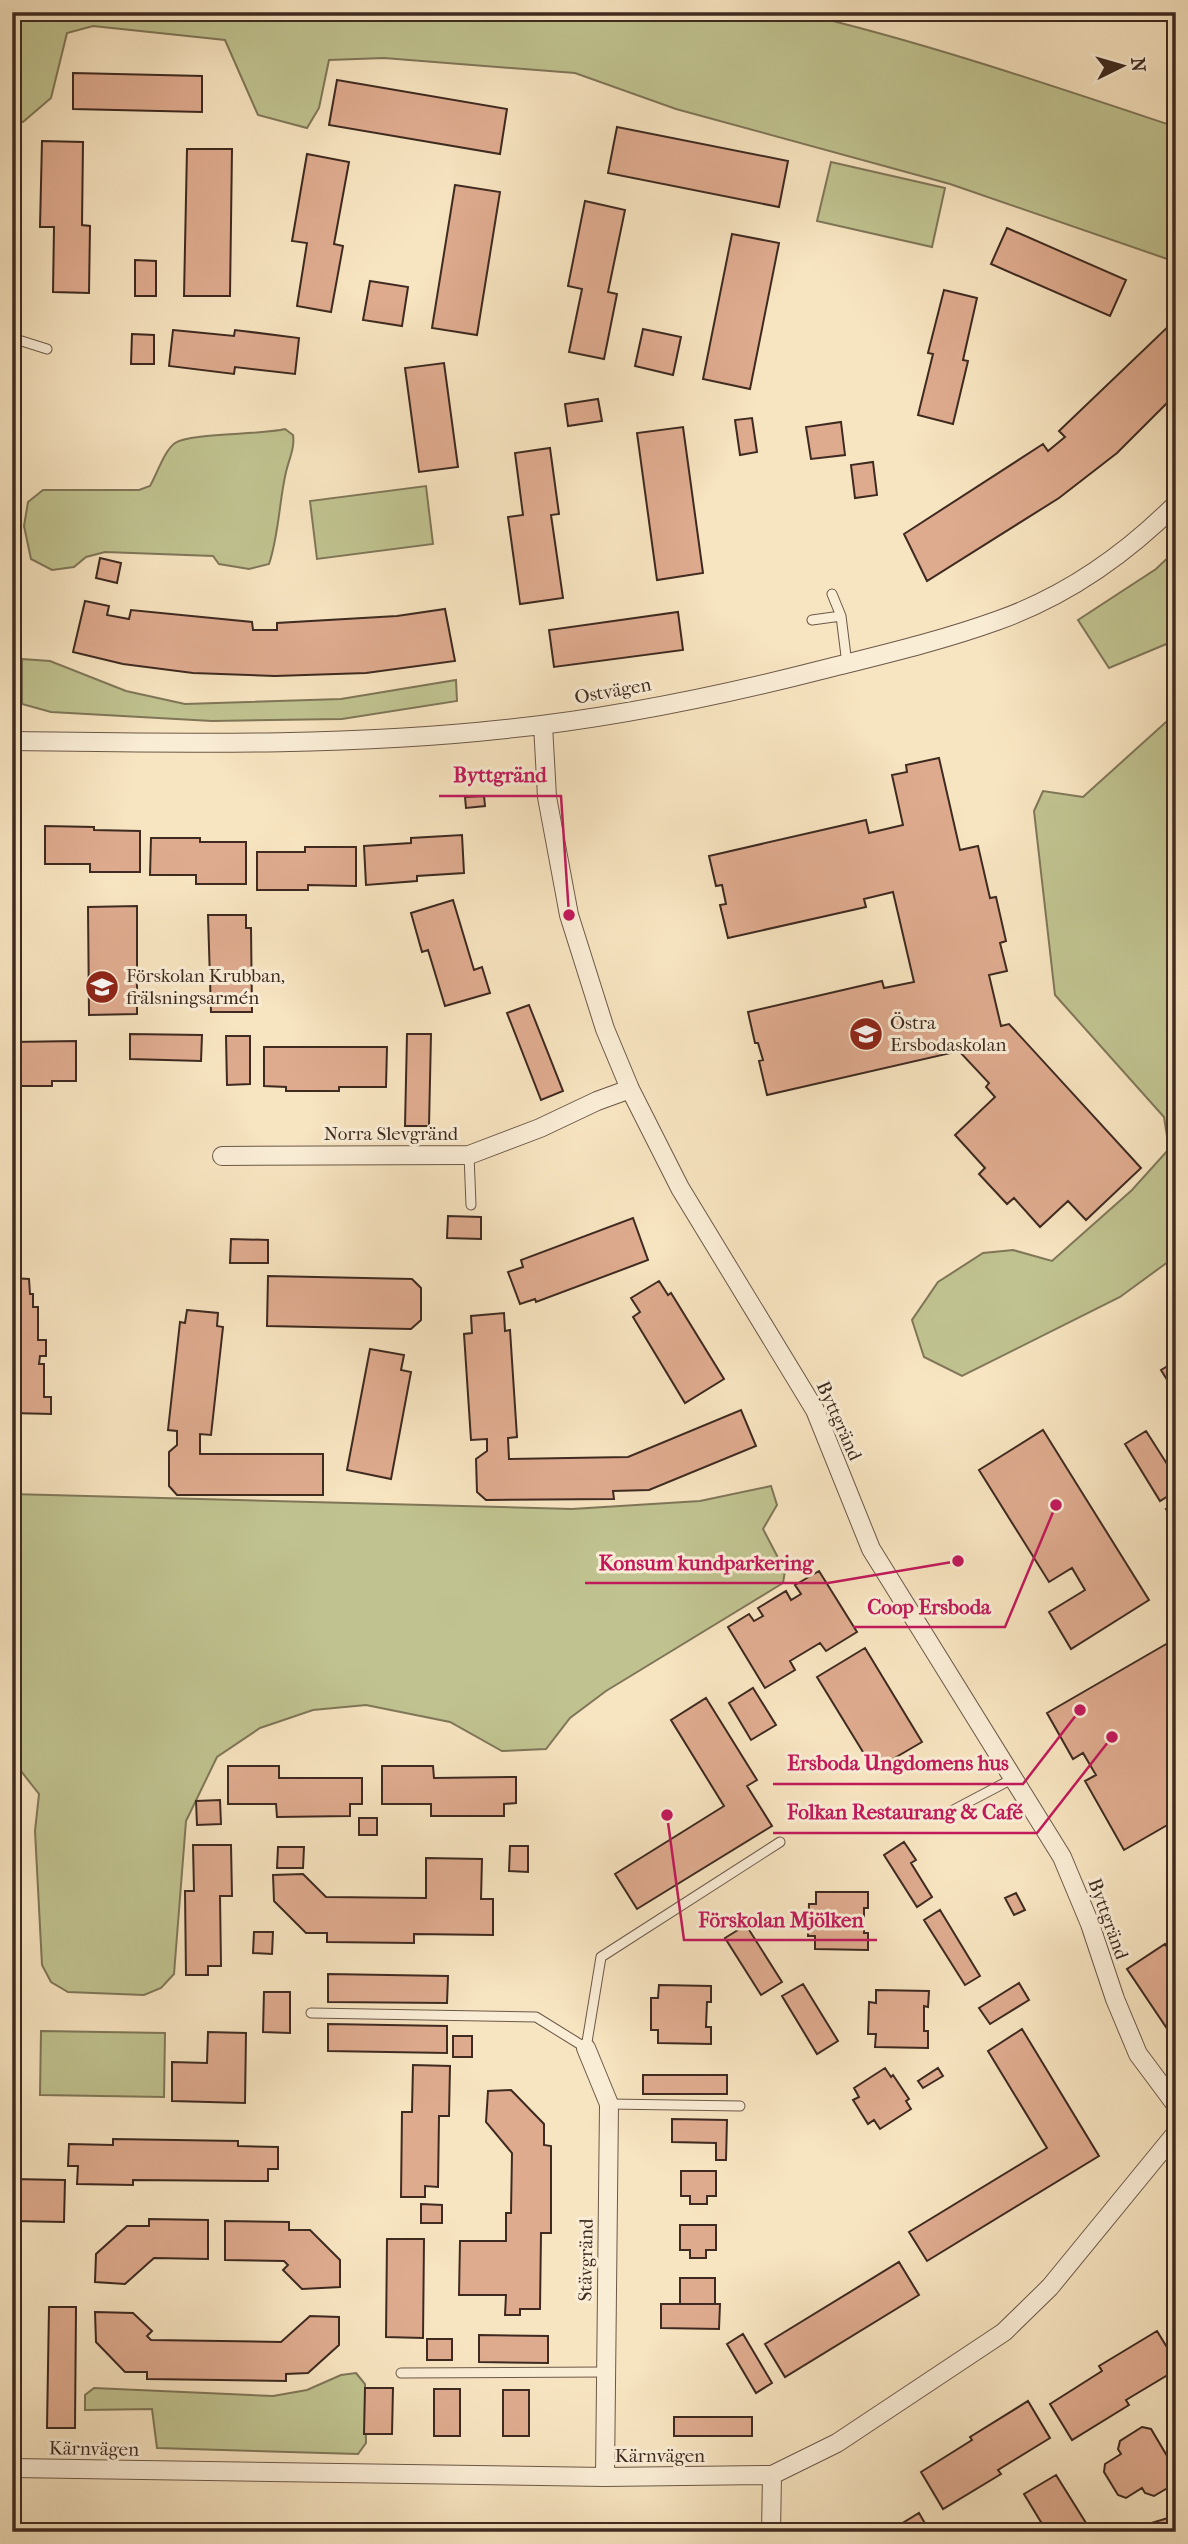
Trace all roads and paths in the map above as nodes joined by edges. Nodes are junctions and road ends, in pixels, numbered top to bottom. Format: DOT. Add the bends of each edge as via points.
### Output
graph roads {
  1 [pos="12,338"];
  2 [pos="47,349"];
  3 [pos="1176,504"];
  4 [pos="832,594"];
  5 [pos="841,616"];
  6 [pos="812,620"];
  7 [pos="847,663"];
  8 [pos="543,725"];
  9 [pos="12,741"];
  10 [pos="630,1088"];
  11 [pos="469,1155"];
  12 [pos="222,1156"];
  13 [pos="471,1205"];
  14 [pos="1014,1778"];
  15 [pos="942,1816"];
  16 [pos="780,1842"];
  17 [pos="310,2013"];
  18 [pos="586,2048"];
  19 [pos="609,2104"];
  20 [pos="1176,2105"];
  21 [pos="740,2106"];
  22 [pos="1176,2133"];
  23 [pos="606,2372"];
  24 [pos="401,2374"];
  25 [pos="12,2468"];
  26 [pos="772,2475"];
  27 [pos="605,2477"];
  28 [pos="771,2532"];
  1 -- 2 [label="lane"];
  3 -- 7 [label="street, Ostvägen" via="1110,562 1052,596 1000,620"];
  4 -- 5 [label="lane"];
  5 -- 6 [label="lane"];
  5 -- 7 [label="lane"];
  7 -- 8 [label="street, Ostvägen" via="741,690"];
  8 -- 9 [label="street, Ostvägen" via="291,743"];
  8 -- 10 [label="street, Byttgränd" via="547,797 569,915 605,1029"];
  10 -- 11 [label="street, Norra Slevgränd"];
  10 -- 14 [label="street, Byttgränd" via="681,1188 815,1410 871,1549"];
  11 -- 12 [label="street, Norra Slevgränd"];
  11 -- 13 [label="lane"];
  14 -- 15 [label="lane"];
  14 -- 20 [label="street, Byttgränd" via="1062,1857 1138,2054"];
  16 -- 18 [label="lane" via="601,1957"];
  17 -- 18 [label="lane" via="536,2017"];
  18 -- 19 [label="street, Stävgränd"];
  19 -- 21 [label="lane"];
  19 -- 23 [label="street, Stävgränd"];
  22 -- 26 [label="street, Kärnvägen" via="1050,2287 1003,2332 837,2442"];
  23 -- 24 [label="lane"];
  23 -- 27 [label="street, Stävgränd"];
  25 -- 27 [label="street, Kärnvägen"];
  26 -- 27 [label="street, Kärnvägen"];
  26 -- 28 [label="street"];
}
